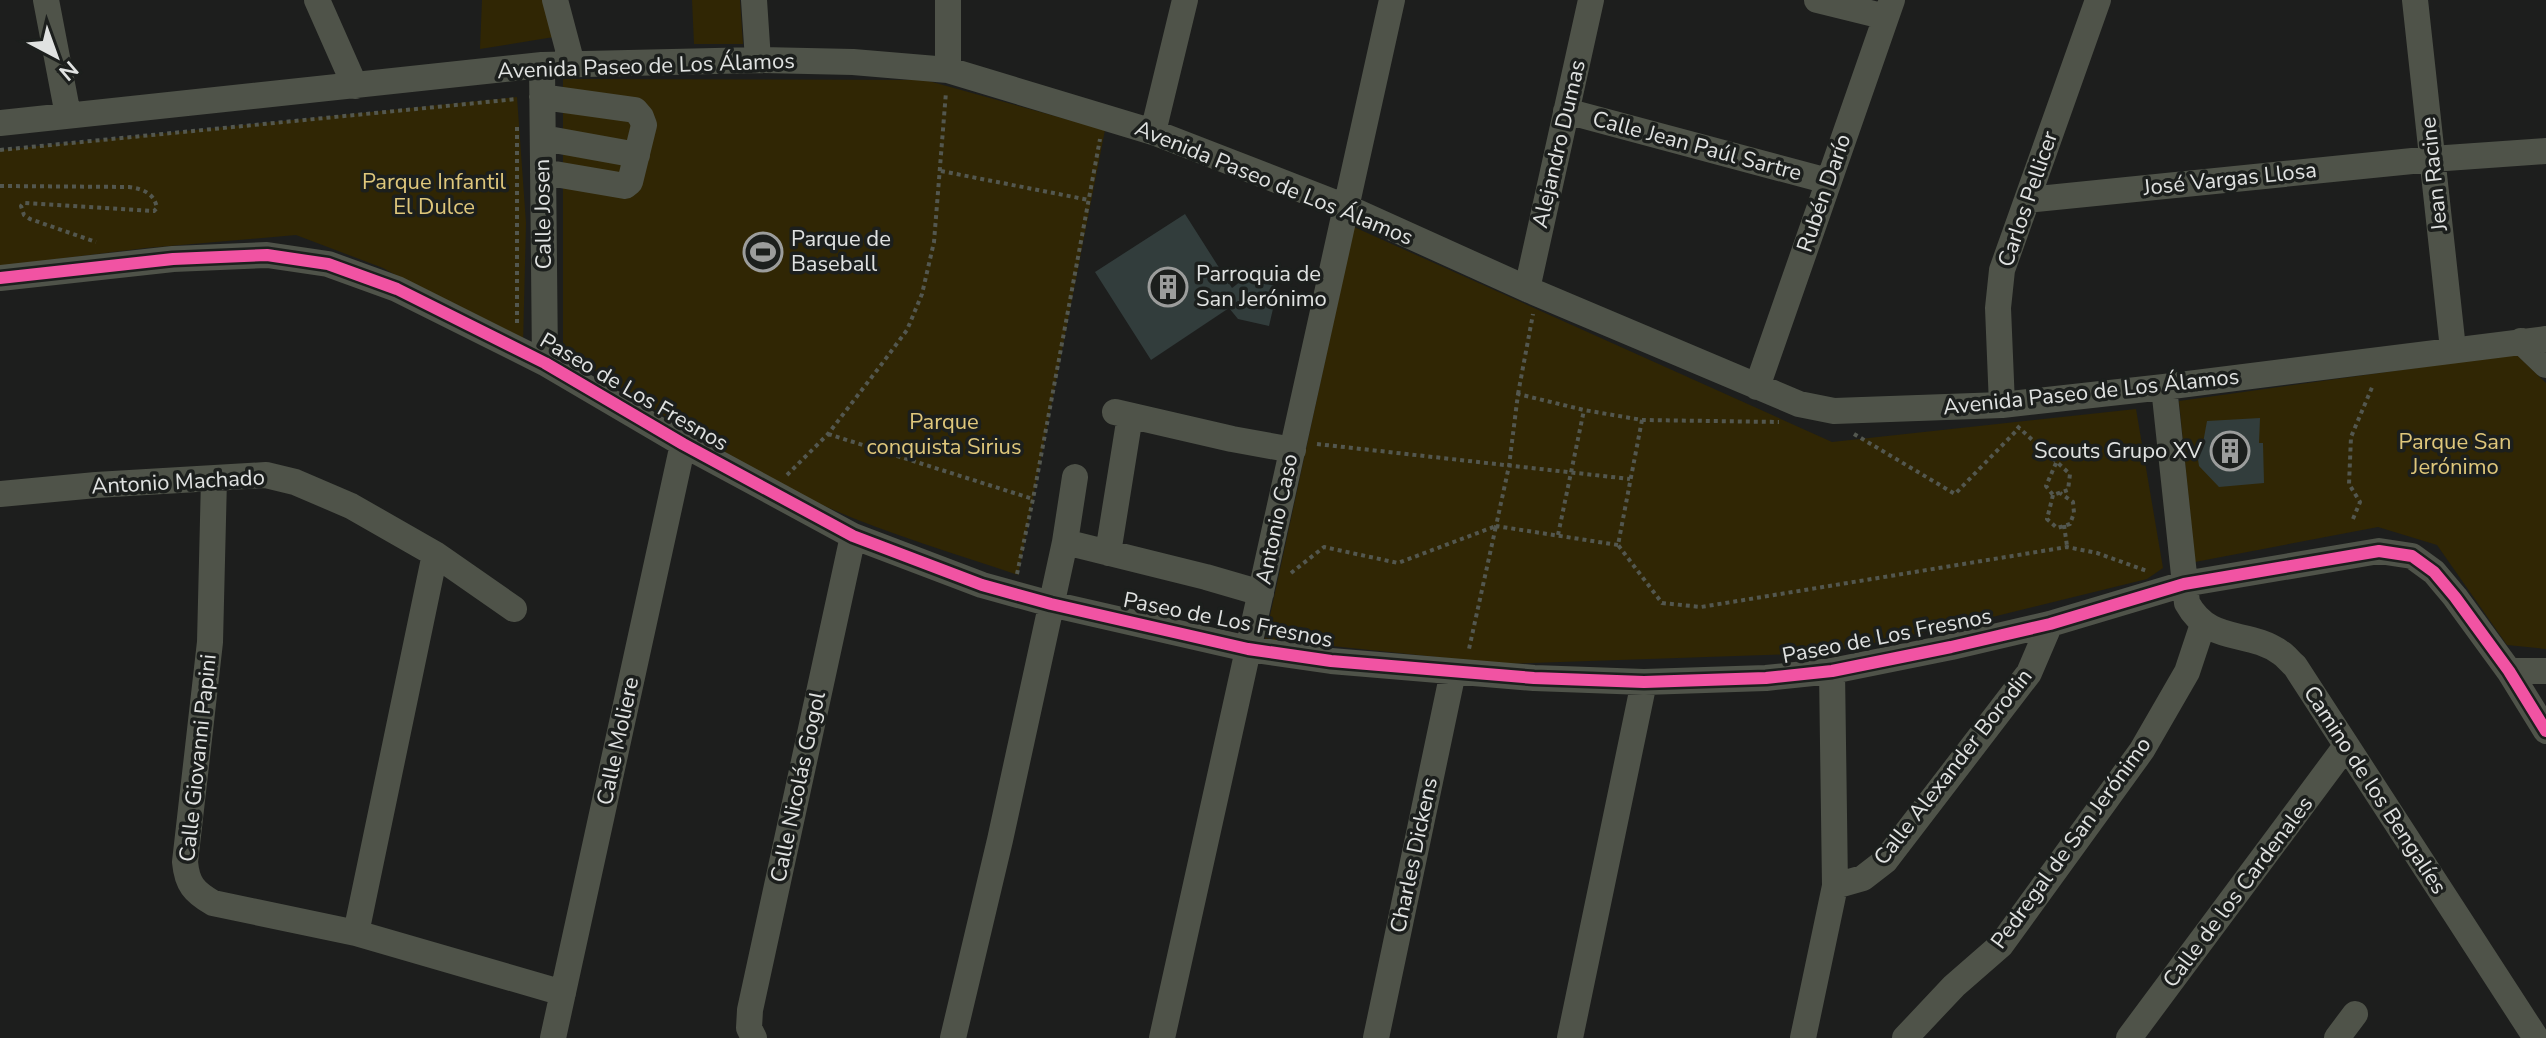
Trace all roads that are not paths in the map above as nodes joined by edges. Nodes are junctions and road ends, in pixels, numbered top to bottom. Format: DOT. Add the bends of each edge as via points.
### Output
graph roads {
  1 [pos="46,0"];
  2 [pos="317,0"];
  3 [pos="555,0"];
  4 [pos="754,0"];
  5 [pos="948,0"];
  6 [pos="1185,0"];
  7 [pos="1392,0"];
  8 [pos="1591,0"];
  9 [pos="1817,0"];
  10 [pos="2415,0"];
  11 [pos="2105,1"];
  12 [pos="1889,9"];
  13 [pos="758,60"];
  14 [pos="572,64"];
  15 [pos="542,65"];
  16 [pos="948,70"];
  17 [pos="355,86"];
  18 [pos="542,97"];
  19 [pos="1566,111"];
  20 [pos="68,115"];
  21 [pos="0,123"];
  22 [pos="1153,132"];
  23 [pos="543,138"];
  24 [pos="2546,151"];
  25 [pos="637,155"];
  26 [pos="2432,159"];
  27 [pos="543,172"];
  28 [pos="1828,181"];
  29 [pos="2027,200"];
  30 [pos="1346,207"];
  31 [pos="0,278"];
  32 [pos="1530,290"];
  33 [pos="2533,340"];
  34 [pos="2453,349"];
  35 [pos="545,363"];
  36 [pos="2546,365"];
  37 [pos="1757,387"];
  38 [pos="2164,387"];
  39 [pos="2002,405"];
  40 [pos="683,444"];
  41 [pos="1294,445"];
  42 [pos="1075,477"];
  43 [pos="214,479"];
  44 [pos="0,494"];
  45 [pos="853,536"];
  46 [pos="1065,542"];
  47 [pos="1108,553"];
  48 [pos="435,554"];
  49 [pos="2184,584"];
  50 [pos="1261,593"];
  51 [pos="1051,604"];
  52 [pos="514,609"];
  53 [pos="2050,624"];
  54 [pos="2203,624"];
  55 [pos="1248,649"];
  56 [pos="1832,671"];
  57 [pos="2509,671"];
  58 [pos="2546,671"];
  59 [pos="1453,672"];
  60 [pos="1644,682"];
  61 [pos="2546,731"];
  62 [pos="2346,746"];
  63 [pos="1835,886"];
  64 [pos="356,933"];
  65 [pos="563,993"];
  66 [pos="2355,1014"];
  67 [pos="553,1038"];
  68 [pos="754,1038"];
  69 [pos="953,1038"];
  70 [pos="1162,1038"];
  71 [pos="1376,1038"];
  72 [pos="1570,1038"];
  73 [pos="1803,1038"];
  74 [pos="1905,1038"];
  75 [pos="2129,1038"];
  76 [pos="2337,1038"];
  77 [pos="2536,1038"];
  1 -- 20 [label="street"];
  2 -- 17 [label="street"];
  3 -- 14 [label="street"];
  4 -- 13 [label="street"];
  5 -- 16 [label="street"];
  6 -- 22 [label="street"];
  7 -- 30 [label="street, Antonio Caso"];
  8 -- 19 [label="street, Alejandro Dumas"];
  9 -- 12 [label="street"];
  10 -- 26 [label="street, Jean Racine"];
  11 -- 29 [label="street, Carlos Pellicer"];
  12 -- 28 [label="street, Rubén Darío"];
  13 -- 14 [label="street, Avenida Paseo de Los Álamos"];
  13 -- 16 [label="street, Avenida Paseo de Los Álamos"];
  14 -- 15 [label="street, Avenida Paseo de Los Álamos"];
  15 -- 17 [label="street, Avenida Paseo de Los Álamos"];
  15 -- 18 [label="street, Calle Josen"];
  16 -- 22 [label="street, Avenida Paseo de Los Álamos"];
  17 -- 20 [label="street, Avenida Paseo de Los Álamos"];
  18 -- 23 [label="street, Calle Josen"];
  18 -- 25 [label="street" via="635,110 644,125"];
  19 -- 28 [label="street, Calle Jean Paúl Sartre"];
  19 -- 32 [label="street, Alejandro Dumas"];
  20 -- 21 [label="street, Avenida Paseo de Los Álamos"];
  22 -- 30 [label="street, Avenida Paseo de Los Álamos"];
  23 -- 25 [label="street"];
  23 -- 27 [label="street, Calle Josen"];
  24 -- 26 [label="street, José Vargas Llosa"];
  25 -- 27 [label="street" via="625,186"];
  26 -- 29 [label="street, José Vargas Llosa"];
  26 -- 34 [label="street, Jean Racine"];
  27 -- 35 [label="street, Calle Josen"];
  28 -- 37 [label="street, Rubén Darío"];
  29 -- 39 [label="street, Carlos Pellicer" via="2002,270"];
  30 -- 32 [label="street, Avenida Paseo de Los Álamos"];
  30 -- 41 [label="street, Antonio Caso"];
  31 -- 35 [label="street, Paseo de Los Fresnos" via="173,259 305,259 397,289"];
  32 -- 37 [label="street, Avenida Paseo de Los Álamos"];
  33 -- 34 [label="street, Avenida Paseo de Los Álamos"];
  33 -- 36 [label="street"];
  34 -- 38 [label="street, Avenida Paseo de Los Álamos"];
  35 -- 40 [label="street, Paseo de Los Fresnos"];
  37 -- 39 [label="street, Avenida Paseo de Los Álamos" via="1834,411"];
  38 -- 39 [label="street, Avenida Paseo de Los Álamos"];
  38 -- 49 [label="street"];
  40 -- 45 [label="street, Paseo de Los Fresnos"];
  40 -- 65 [label="street, Calle Moliere"];
  41 -- 47 [label="street" via="1122,414"];
  41 -- 50 [label="street, Antonio Caso"];
  42 -- 46 [label="street"];
  43 -- 44 [label="street, Antonio Machado"];
  43 -- 48 [label="street, Antonio Machado" via="266,475 295,482 351,506"];
  43 -- 64 [label="street, Calle Giovanni Papini" via="210,642 187,880 213,903"];
  45 -- 51 [label="street, Paseo de Los Fresnos" via="982,585"];
  45 -- 68 [label="street, Calle Nicolás Gogol" via="750,1010"];
  46 -- 47 [label="street"];
  46 -- 51 [label="street"];
  47 -- 50 [label="street"];
  48 -- 52 [label="street, Antonio Machado"];
  48 -- 64 [label="street"];
  49 -- 53 [label="street, Paseo de Los Fresnos"];
  49 -- 54 [label="street" via="2187,603"];
  49 -- 57 [label="street, Paseo de Los Fresnos" via="2379,551 2412,556 2434,572"];
  50 -- 55 [label="street, Antonio Caso"];
  51 -- 55 [label="street, Paseo de Los Fresnos"];
  51 -- 69 [label="street"];
  53 -- 56 [label="street, Paseo de Los Fresnos"];
  53 -- 63 [label="street, Calle Alexander Borodin" via="2029,673 1885,861 1863,878"];
  54 -- 62 [label="street, Camino de los Bengalíes" via="2281,653 2295,666"];
  54 -- 74 [label="street, Pedregal de San Jerónimo" via="2187,672 2133,762 2001,945"];
  55 -- 59 [label="street, Paseo de Los Fresnos"];
  55 -- 70 [label="street, Antonio Caso"];
  56 -- 60 [label="street, Paseo de Los Fresnos"];
  56 -- 63 [label="street"];
  57 -- 58 [label="street"];
  57 -- 61 [label="street, Paseo de Los Fresnos"];
  59 -- 60 [label="street, Paseo de Los Fresnos"];
  59 -- 71 [label="street, Charles Dickens"];
  60 -- 72 [label="street"];
  62 -- 75 [label="street, Calle de los Cardenales"];
  62 -- 77 [label="street, Camino de los Bengalíes"];
  63 -- 73 [label="street"];
  64 -- 65 [label="street, Calle Giovanni Papini"];
  65 -- 67 [label="street, Calle Moliere"];
  66 -- 76 [label="street"];
}
